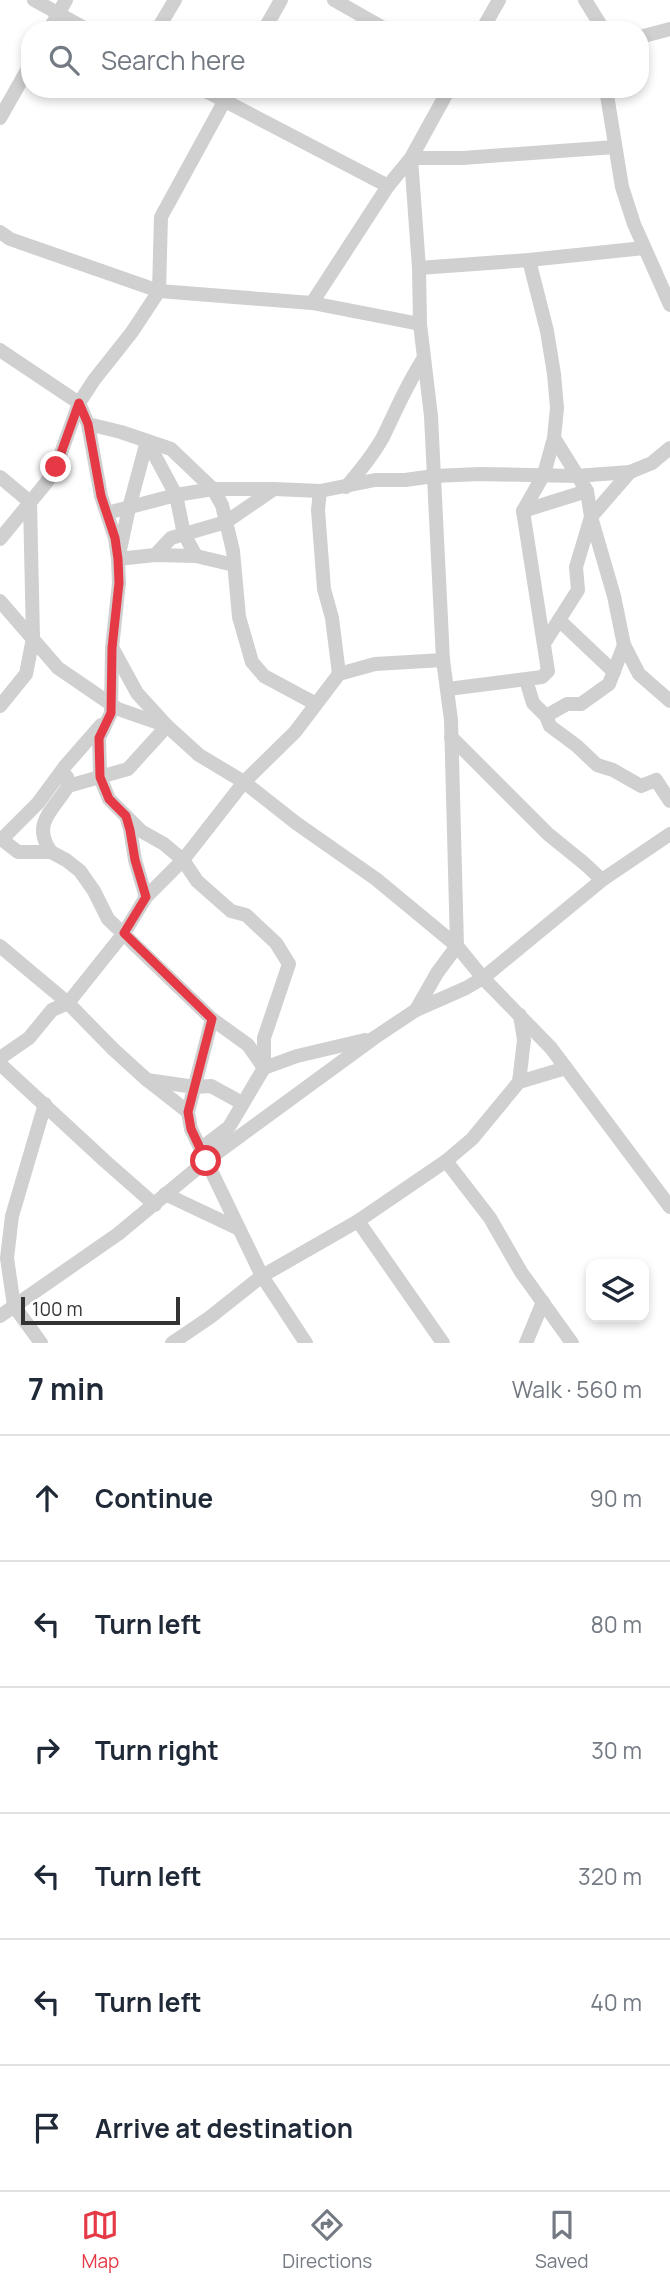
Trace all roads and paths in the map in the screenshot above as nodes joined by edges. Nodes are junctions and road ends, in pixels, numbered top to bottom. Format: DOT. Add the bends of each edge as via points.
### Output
graph roads {
  1 [pos="34,0"];
  2 [pos="66,0"];
  3 [pos="175,0"];
  4 [pos="281,0"];
  5 [pos="334,0"];
  6 [pos="499,0"];
  7 [pos="585,0"];
  8 [pos="58,14"];
  9 [pos="54,21"];
  10 [pos="71,21"];
  11 [pos="162,21"];
  12 [pos="269,21"];
  13 [pos="371,21"];
  14 [pos="487,21"];
  15 [pos="598,21"];
  16 [pos="670,29"];
  17 [pos="649,35"];
  18 [pos="21,81"];
  19 [pos="226,98"];
  20 [pos="233,98"];
  21 [pos="444,98"];
  22 [pos="607,98"];
  23 [pos="0,118"];
  24 [pos="615,147"];
  25 [pos="411,158"];
  26 [pos="388,186"];
  27 [pos="0,232"];
  28 [pos="644,248"];
  29 [pos="529,260"];
  30 [pos="419,268"];
  31 [pos="159,291"];
  32 [pos="312,303"];
  33 [pos="670,305"];
  34 [pos="420,324"];
  35 [pos="0,350"];
  36 [pos="424,358"];
  37 [pos="79,403"];
  38 [pos="88,424"];
  39 [pos="554,438"];
  40 [pos="147,441"];
  41 [pos="670,448"];
  42 [pos="630,472"];
  43 [pos="544,474"];
  44 [pos="434,476"];
  45 [pos="576,476"];
  46 [pos="0,477"];
  47 [pos="346,486"];
  48 [pos="213,489"];
  49 [pos="274,489"];
  50 [pos="320,491"];
  51 [pos="587,491"];
  52 [pos="176,495"];
  53 [pos="30,502"];
  54 [pos="129,508"];
  55 [pos="523,511"];
  56 [pos="107,513"];
  57 [pos="591,517"];
  58 [pos="226,522"];
  59 [pos="184,534"];
  60 [pos="0,539"];
  61 [pos="155,555"];
  62 [pos="196,556"];
  63 [pos="118,559"];
  64 [pos="234,565"];
  65 [pos="0,601"];
  66 [pos="559,620"];
  67 [pos="33,638"];
  68 [pos="545,642"];
  69 [pos="624,645"];
  70 [pos="112,648"];
  71 [pos="443,660"];
  72 [pos="52,662"];
  73 [pos="614,672"];
  74 [pos="26,674"];
  75 [pos="339,674"];
  76 [pos="526,680"];
  77 [pos="448,689"];
  78 [pos="670,701"];
  79 [pos="316,704"];
  80 [pos="0,706"];
  81 [pos="110,708"];
  82 [pos="546,716"];
  83 [pos="167,726"];
  84 [pos="451,737"];
  85 [pos="66,765"];
  86 [pos="100,777"];
  87 [pos="244,782"];
  88 [pos="65,791"];
  89 [pos="670,801"];
  90 [pos="38,803"];
  91 [pos="126,816"];
  92 [pos="43,822"];
  93 [pos="670,834"];
  94 [pos="1,839"];
  95 [pos="51,852"];
  96 [pos="183,860"];
  97 [pos="602,880"];
  98 [pos="146,897"];
  99 [pos="124,933"];
  100 [pos="457,946"];
  101 [pos="0,947"];
  102 [pos="482,978"];
  103 [pos="68,1003"];
  104 [pos="416,1010"];
  105 [pos="520,1016"];
  106 [pos="212,1019"];
  107 [pos="373,1038"];
  108 [pos="0,1058"];
  109 [pos="0,1064"];
  110 [pos="264,1068"];
  111 [pos="566,1068"];
  112 [pos="146,1079"];
  113 [pos="519,1082"];
  114 [pos="195,1087"];
  115 [pos="243,1102"];
  116 [pos="45,1104"];
  117 [pos="188,1112"];
  118 [pos="203,1155"];
  119 [pos="446,1161"];
  120 [pos="160,1199"];
  121 [pos="670,1207"];
  122 [pos="358,1221"];
  123 [pos="239,1229"];
  124 [pos="262,1276"];
  125 [pos="5,1290"];
  126 [pos="543,1302"];
  127 [pos="14,1306"];
  128 [pos="0,1316"];
  129 [pos="41,1343"];
  130 [pos="173,1343"];
  131 [pos="306,1343"];
  132 [pos="443,1343"];
  133 [pos="526,1343"];
  134 [pos="572,1343"];
  1 -- 8 [label="street"];
  2 -- 8 [label="street"];
  3 -- 11 [label="street"];
  4 -- 12 [label="street"];
  5 -- 13 [label="street"];
  6 -- 14 [label="street"];
  7 -- 15 [label="street"];
  8 -- 9 [label="street"];
  8 -- 10 [label="street"];
  16 -- 17 [label="street"];
  18 -- 23 [label="street"];
  19 -- 31 [label="street" via="161,217"];
  20 -- 26 [label="street"];
  21 -- 25 [label="street"];
  22 -- 24 [label="street"];
  24 -- 25 [label="street"];
  24 -- 28 [label="street" via="622,187"];
  25 -- 26 [label="street"];
  25 -- 30 [label="street"];
  26 -- 32 [label="street"];
  27 -- 31 [label="street"];
  28 -- 29 [label="street"];
  28 -- 33 [label="street"];
  29 -- 30 [label="street"];
  29 -- 39 [label="street" via="554,374"];
  30 -- 34 [label="street"];
  31 -- 32 [label="street"];
  31 -- 37 [label="street"];
  32 -- 34 [label="street"];
  34 -- 36 [label="street"];
  35 -- 37 [label="street"];
  36 -- 44 [label="street"];
  36 -- 47 [label="street" via="372,455"];
  37 -- 38 [label="street"];
  37 -- 53 [label="street" via="56,467"];
  38 -- 40 [label="street"];
  38 -- 56 [label="street"];
  39 -- 43 [label="street"];
  39 -- 45 [label="street"];
  40 -- 48 [label="street" via="171,449"];
  40 -- 52 [label="street"];
  40 -- 54 [label="street"];
  41 -- 42 [label="street" via="652,463"];
  42 -- 45 [label="street"];
  42 -- 57 [label="street"];
  43 -- 44 [label="street"];
  43 -- 45 [label="street"];
  43 -- 55 [label="street"];
  44 -- 47 [label="street"];
  44 -- 71 [label="street"];
  45 -- 51 [label="street"];
  46 -- 53 [label="street"];
  47 -- 50 [label="street"];
  48 -- 49 [label="street"];
  48 -- 52 [label="street"];
  48 -- 58 [label="street"];
  49 -- 50 [label="street"];
  49 -- 58 [label="street"];
  50 -- 75 [label="street" via="324,589"];
  51 -- 55 [label="street"];
  51 -- 57 [label="street"];
  52 -- 54 [label="street"];
  52 -- 59 [label="street"];
  53 -- 60 [label="street"];
  53 -- 67 [label="street"];
  54 -- 56 [label="street"];
  54 -- 63 [label="street"];
  55 -- 68 [label="street"];
  56 -- 63 [label="street"];
  57 -- 66 [label="street" via="576,567 578,590"];
  57 -- 69 [label="street"];
  58 -- 59 [label="street"];
  58 -- 64 [label="street"];
  59 -- 61 [label="street" via="171,538"];
  59 -- 62 [label="street"];
  61 -- 62 [label="street"];
  61 -- 63 [label="street"];
  62 -- 64 [label="street"];
  63 -- 70 [label="street"];
  64 -- 79 [label="street" via="239,617 252,662 264,676"];
  65 -- 67 [label="street"];
  66 -- 68 [label="street"];
  66 -- 73 [label="street"];
  67 -- 72 [label="street"];
  67 -- 74 [label="street"];
  68 -- 76 [label="street" via="548,671"];
  69 -- 73 [label="street"];
  69 -- 78 [label="street" via="644,680"];
  70 -- 81 [label="street"];
  70 -- 83 [label="street" via="137,693"];
  71 -- 75 [label="street" via="376,664"];
  71 -- 77 [label="street"];
  72 -- 74 [label="street"];
  72 -- 81 [label="street"];
  73 -- 82 [label="street" via="609,684 581,704 567,704"];
  74 -- 80 [label="street"];
  75 -- 79 [label="street"];
  76 -- 77 [label="street"];
  76 -- 82 [label="street" via="533,703"];
  77 -- 84 [label="street"];
  79 -- 87 [label="street" via="295,732"];
  81 -- 83 [label="street"];
  81 -- 85 [label="street"];
  81 -- 86 [label="street" via="99,738"];
  82 -- 89 [label="street" via="550,726 597,765 641,786 656,780"];
  83 -- 86 [label="street" via="128,769"];
  83 -- 87 [label="street" via="199,755"];
  84 -- 97 [label="street" via="548,834"];
  84 -- 100 [label="street"];
  85 -- 88 [label="street"];
  85 -- 90 [label="street"];
  86 -- 88 [label="street"];
  86 -- 91 [label="street" via="109,799"];
  87 -- 96 [label="street"];
  87 -- 100 [label="street" via="376,879"];
  88 -- 90 [label="street"];
  88 -- 92 [label="street"];
  90 -- 92 [label="street"];
  90 -- 94 [label="street"];
  91 -- 96 [label="street"];
  91 -- 98 [label="street"];
  92 -- 95 [label="street" via="42,839"];
  93 -- 97 [label="street"];
  94 -- 95 [label="street" via="18,852"];
  95 -- 99 [label="street" via="80,871 108,919"];
  96 -- 98 [label="street"];
  96 -- 110 [label="street" via="197,881 230,911 246,915 276,943 289,964 264,1038"];
  97 -- 102 [label="street"];
  98 -- 99 [label="street"];
  99 -- 103 [label="street"];
  99 -- 106 [label="street"];
  100 -- 102 [label="street"];
  100 -- 104 [label="street"];
  101 -- 103 [label="street"];
  102 -- 104 [label="street"];
  102 -- 105 [label="street"];
  103 -- 108 [label="street" via="52,1010 29,1038"];
  103 -- 112 [label="street"];
  104 -- 107 [label="street"];
  105 -- 111 [label="street"];
  105 -- 113 [label="street" via="524,1040"];
  106 -- 110 [label="street" via="248,1045"];
  106 -- 114 [label="street"];
  107 -- 110 [label="street"];
  107 -- 118 [label="street"];
  109 -- 116 [label="street"];
  110 -- 115 [label="street"];
  111 -- 113 [label="street"];
  111 -- 121 [label="street"];
  112 -- 114 [label="street"];
  112 -- 117 [label="street"];
  113 -- 119 [label="street" via="472,1139"];
  114 -- 115 [label="street" via="211,1086"];
  114 -- 117 [label="street"];
  115 -- 118 [label="street" via="229,1127"];
  116 -- 120 [label="street" via="105,1161"];
  116 -- 125 [label="street" via="12,1216"];
  117 -- 118 [label="street"];
  118 -- 120 [label="street"];
  118 -- 123 [label="street"];
  119 -- 122 [label="street"];
  119 -- 126 [label="street" via="490,1218"];
  120 -- 123 [label="street" via="196,1207"];
  120 -- 127 [label="street"];
  122 -- 124 [label="street"];
  122 -- 132 [label="street"];
  123 -- 124 [label="street"];
  124 -- 130 [label="street"];
  124 -- 131 [label="street"];
  125 -- 127 [label="street"];
  126 -- 133 [label="street"];
  126 -- 134 [label="street"];
  127 -- 128 [label="street"];
  127 -- 129 [label="street"];
}
